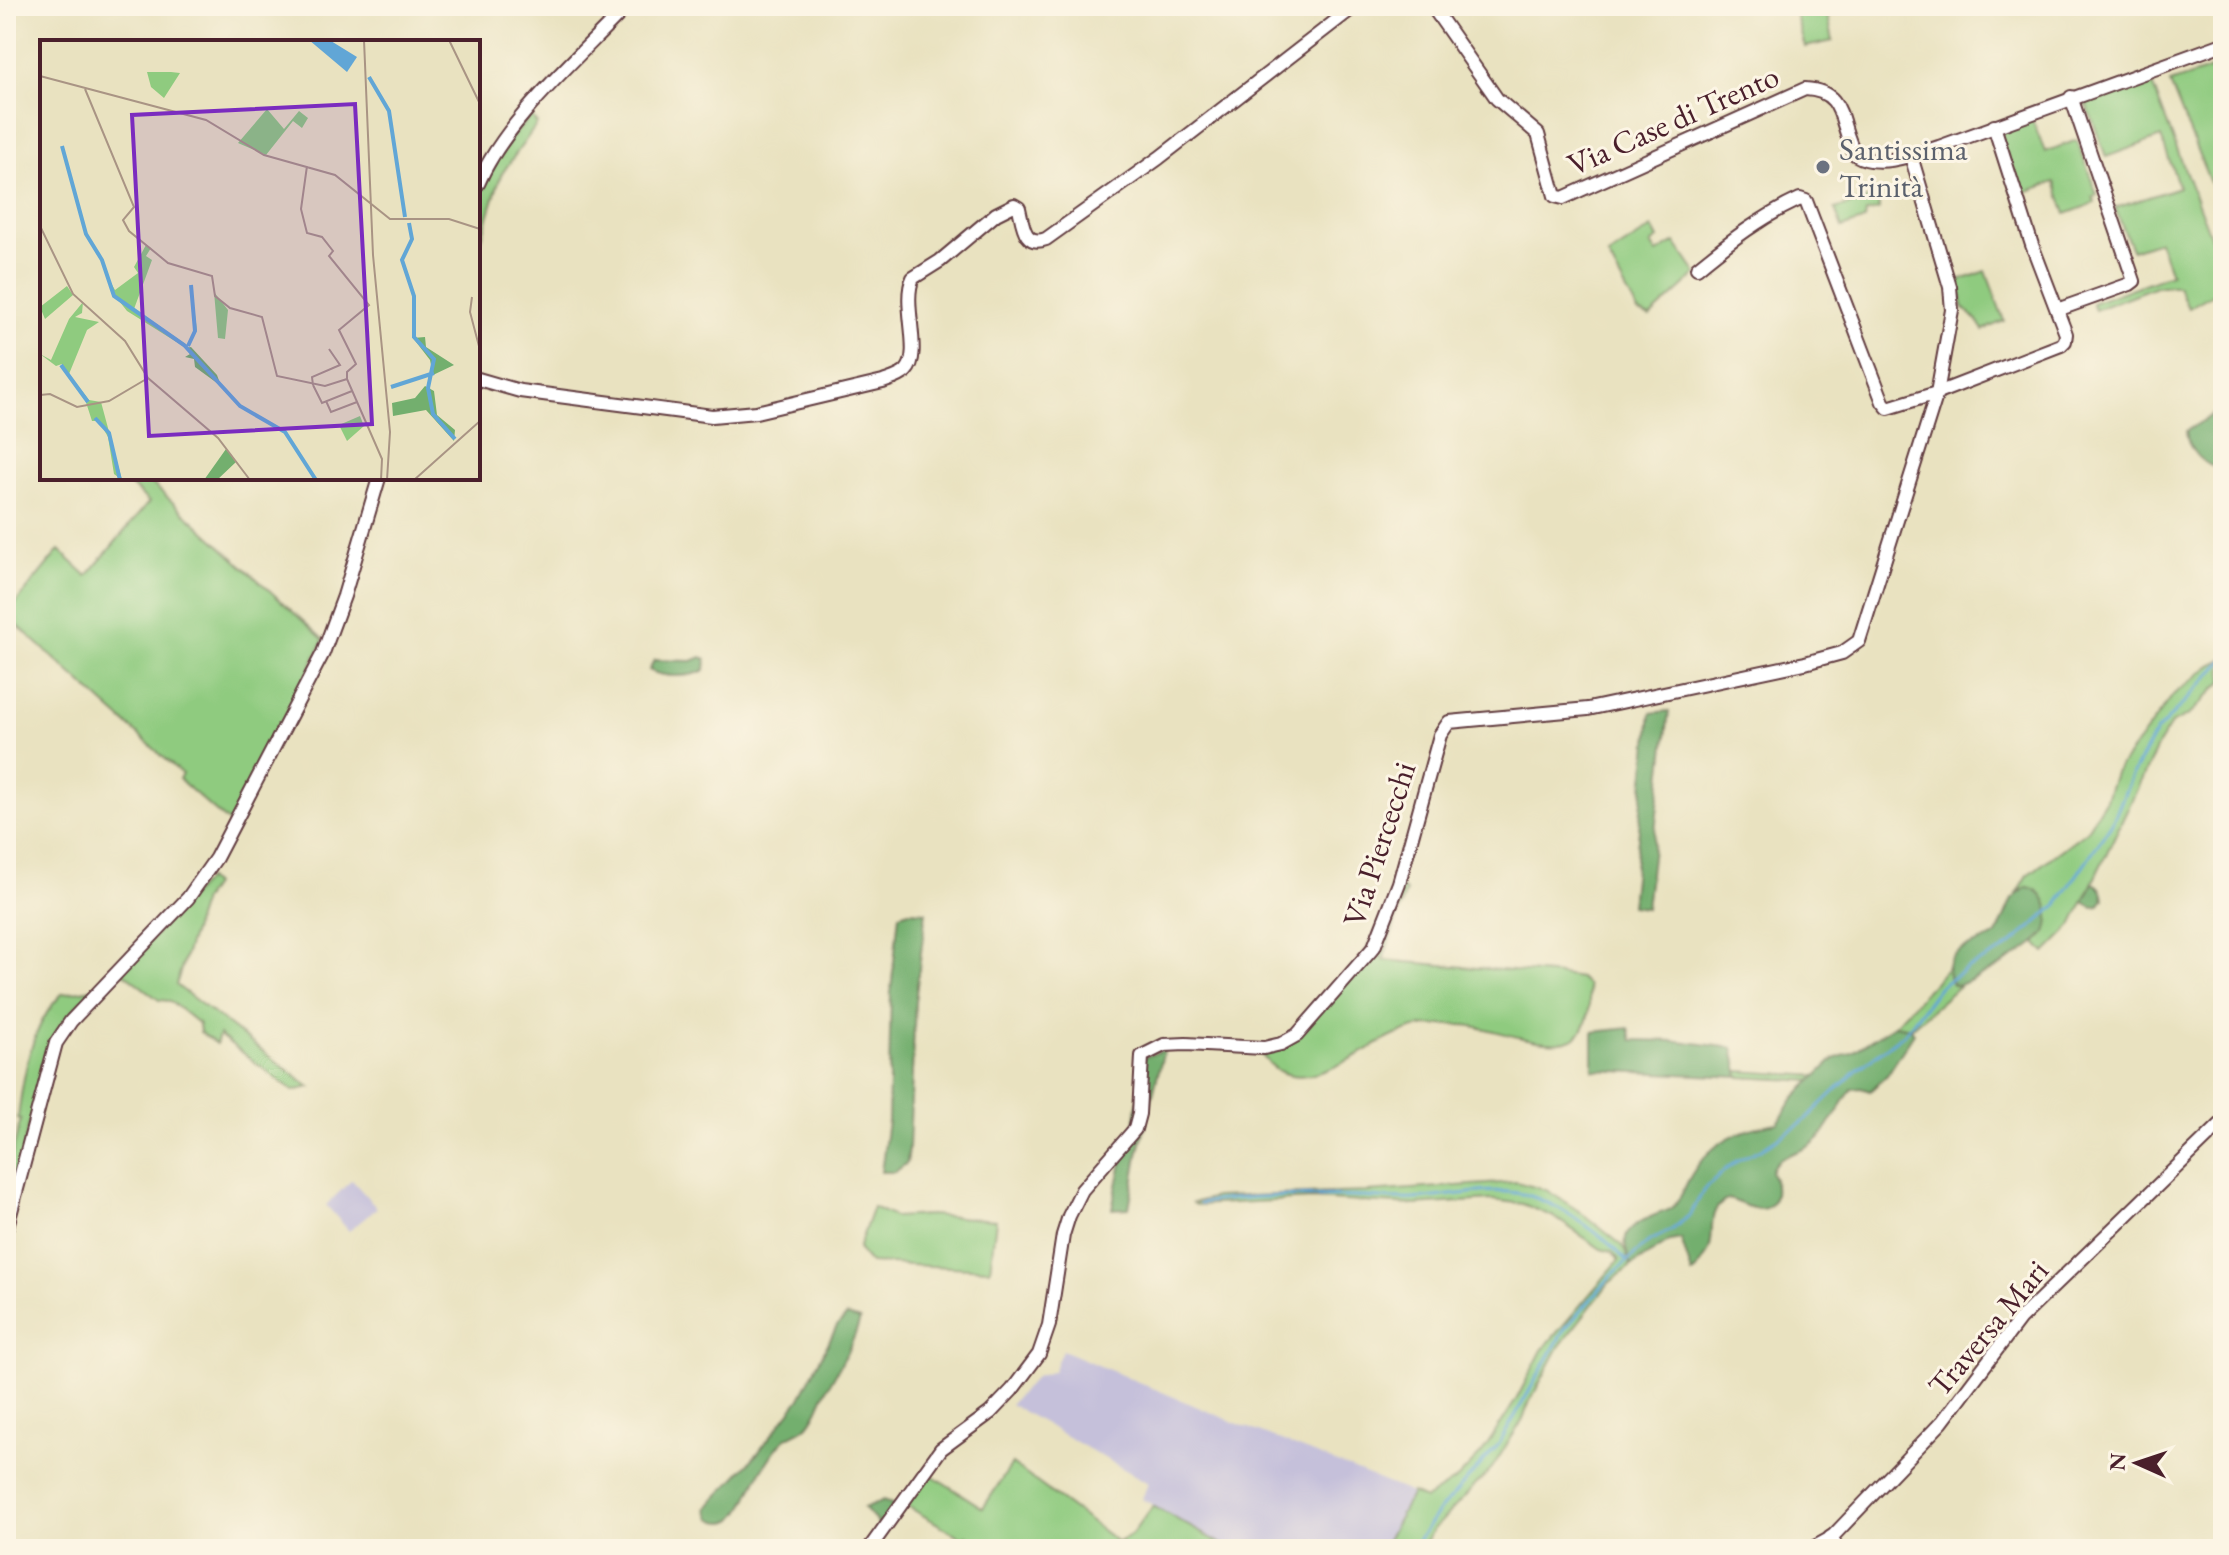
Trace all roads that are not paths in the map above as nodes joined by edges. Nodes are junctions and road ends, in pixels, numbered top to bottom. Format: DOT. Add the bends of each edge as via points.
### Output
graph roads {
  1 [pos="627,6"];
  2 [pos="1355,6"];
  3 [pos="1432,6"];
  4 [pos="2223,44"];
  5 [pos="2071,97"];
  6 [pos="1994,126"];
  7 [pos="1911,156"];
  8 [pos="480,180"];
  9 [pos="1697,268"];
  10 [pos="2057,310"];
  11 [pos="480,380"];
  12 [pos="1937,393"];
  13 [pos="378,480"];
  14 [pos="2223,1122"];
  15 [pos="6,1230"];
  16 [pos="1833,1544"];
  17 [pos="869,1549"];
  18 [pos="1811,1549"];
  1 -- 8 [label="street" via="530,107"];
  2 -- 11 [label="street" via="1046,239 1037,242 1026,235 1014,205 913,278 908,297 912,356 899,376 756,412 712,416 520,391"];
  3 -- 7 [label="street, Via Case di Trento" via="1497,99 1538,134 1555,196 1573,195 1805,89 1826,92 1834,100 1860,157"];
  4 -- 5 [label="street, Via Case di Trento"];
  5 -- 6 [label="street, Via Case di Trento"];
  5 -- 10 [label="street" via="2134,281"];
  6 -- 7 [label="street, Via Case di Trento"];
  6 -- 10 [label="street"];
  7 -- 12 [label="street, Via Piercecchi" via="1950,287 1952,310"];
  9 -- 12 [label="street" via="1769,214 1806,201 1883,402 1895,407"];
  10 -- 12 [label="street" via="2066,334 2061,345"];
  12 -- 17 [label="street, Via Piercecchi" via="1859,641 1842,653 1588,709 1449,722 1440,735 1399,883 1374,947 1297,1035 1281,1044 1175,1044 1142,1056 1135,1129 1082,1190 1069,1216 1039,1354 990,1413 941,1449"];
  13 -- 15 [label="street" via="323,653 216,858 188,898 56,1043"];
  14 -- 16 [label="street, Traversa Mari" via="2020,1319 1942,1422"];
  16 -- 18 [label="street, Traversa Mari"];
}
